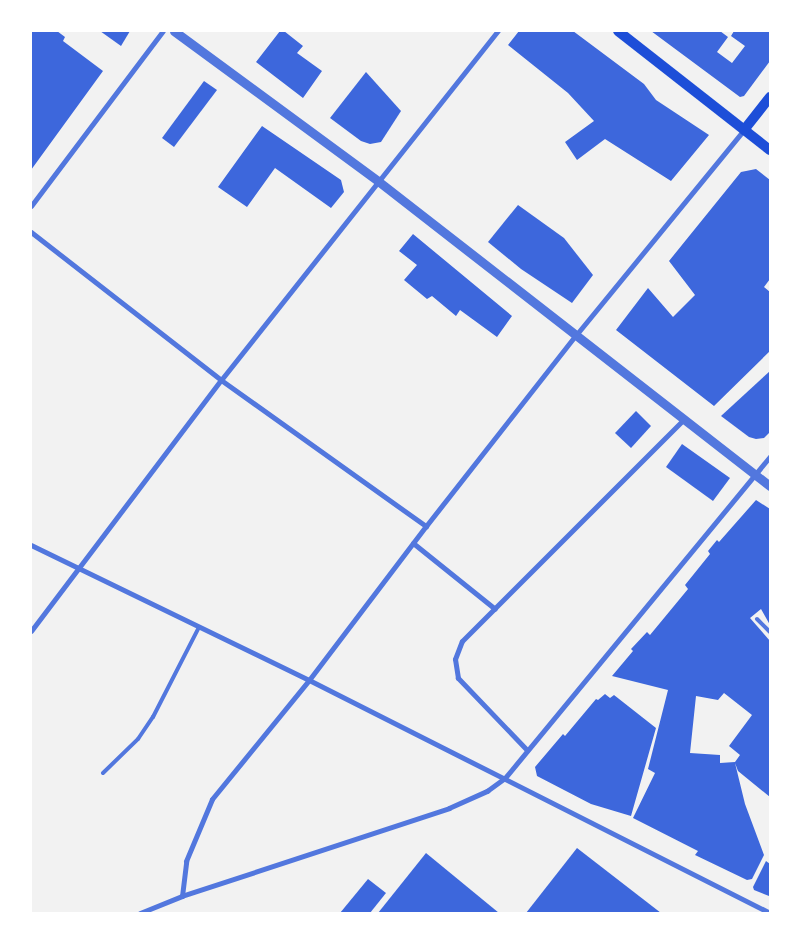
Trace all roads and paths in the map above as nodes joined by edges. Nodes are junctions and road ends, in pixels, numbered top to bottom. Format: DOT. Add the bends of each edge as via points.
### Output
graph roads {
  1 [pos="163,31"];
  2 [pos="174,31"];
  3 [pos="498,31"];
  4 [pos="618,31"];
  5 [pos="770,97"];
  6 [pos="744,130"];
  7 [pos="770,150"];
  8 [pos="378,181"];
  9 [pos="31,206"];
  10 [pos="31,232"];
  11 [pos="576,335"];
  12 [pos="221,380"];
  13 [pos="684,419"];
  14 [pos="770,456"];
  15 [pos="755,474"];
  16 [pos="770,486"];
  17 [pos="426,526"];
  18 [pos="413,544"];
  19 [pos="31,545"];
  20 [pos="80,568"];
  21 [pos="495,609"];
  22 [pos="758,619"];
  23 [pos="199,627"];
  24 [pos="31,631"];
  25 [pos="770,632"];
  26 [pos="309,680"];
  27 [pos="527,750"];
  28 [pos="103,773"];
  29 [pos="505,778"];
  30 [pos="182,896"];
  31 [pos="140,913"];
  32 [pos="770,913"];
  1 -- 9 [label="street"];
  2 -- 8 [label="street"];
  3 -- 8 [label="street"];
  4 -- 6 [label="main road"];
  5 -- 6 [label="main road"];
  6 -- 7 [label="main road"];
  6 -- 11 [label="street"];
  8 -- 11 [label="street"];
  8 -- 12 [label="street"];
  10 -- 12 [label="street"];
  11 -- 13 [label="street"];
  11 -- 17 [label="street"];
  12 -- 17 [label="street"];
  12 -- 20 [label="street"];
  13 -- 15 [label="street"];
  13 -- 21 [label="street"];
  14 -- 15 [label="street"];
  15 -- 16 [label="street"];
  15 -- 27 [label="street"];
  17 -- 18 [label="street"];
  18 -- 21 [label="street"];
  18 -- 26 [label="street"];
  19 -- 20 [label="street"];
  20 -- 23 [label="street"];
  20 -- 24 [label="street"];
  21 -- 27 [label="street" via="462,641 455,659 458,678"];
  22 -- 25 [label="lane"];
  23 -- 26 [label="street"];
  23 -- 28 [label="lane" via="153,717 138,739"];
  26 -- 29 [label="street"];
  26 -- 30 [label="street" via="212,799 186,861"];
  27 -- 29 [label="street"];
  29 -- 30 [label="street" via="487,791 449,808"];
  29 -- 32 [label="street"];
  30 -- 31 [label="street"];
}
